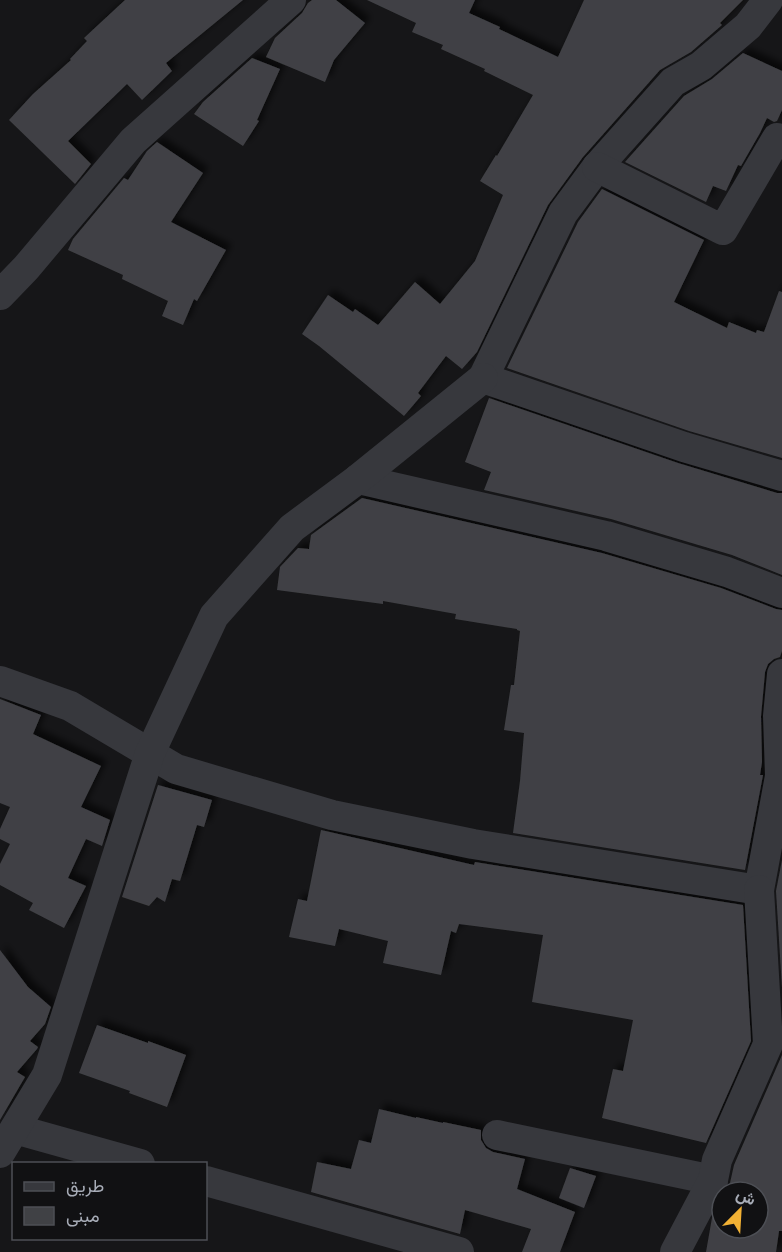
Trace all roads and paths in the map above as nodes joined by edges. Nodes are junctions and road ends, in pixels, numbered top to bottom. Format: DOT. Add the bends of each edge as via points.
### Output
graph roads {
  1 [pos="291,0"];
  2 [pos="768,0"];
  3 [pos="782,139"];
  4 [pos="597,167"];
  5 [pos="0,295"];
  6 [pos="483,378"];
  7 [pos="782,476"];
  8 [pos="358,479"];
  9 [pos="782,593"];
  10 [pos="782,674"];
  11 [pos="0,681"];
  12 [pos="150,753"];
  13 [pos="781,776"];
  14 [pos="759,890"];
  15 [pos="775,1046"];
  16 [pos="497,1134"];
  17 [pos="8,1141"];
  18 [pos="129,1162"];
  19 [pos="713,1180"];
  20 [pos="207,1181"];
  21 [pos="710,1186"];
  22 [pos="459,1252"];
  23 [pos="675,1252"];
  1 -- 5 [label="street" via="133,141"];
  2 -- 4 [label="street" via="748,26 700,66 673,82"];
  3 -- 4 [label="street" via="777,138 723,230"];
  4 -- 6 [label="street" via="563,213"];
  6 -- 7 [label="street"];
  6 -- 8 [label="street"];
  8 -- 9 [label="street" via="606,536 727,572"];
  8 -- 12 [label="street" via="292,528 214,616"];
  10 -- 13 [label="street" via="778,716"];
  11 -- 12 [label="street" via="70,706"];
  12 -- 14 [label="street" via="177,770 332,815 473,844"];
  12 -- 17 [label="street" via="47,1075"];
  13 -- 14 [label="street"];
  14 -- 15 [label="street"];
  15 -- 19 [label="street" via="717,1160"];
  16 -- 19 [label="street"];
  17 -- 18 [label="street"];
  20 -- 22 [label="street"];
  21 -- 23 [label="street"];
}
